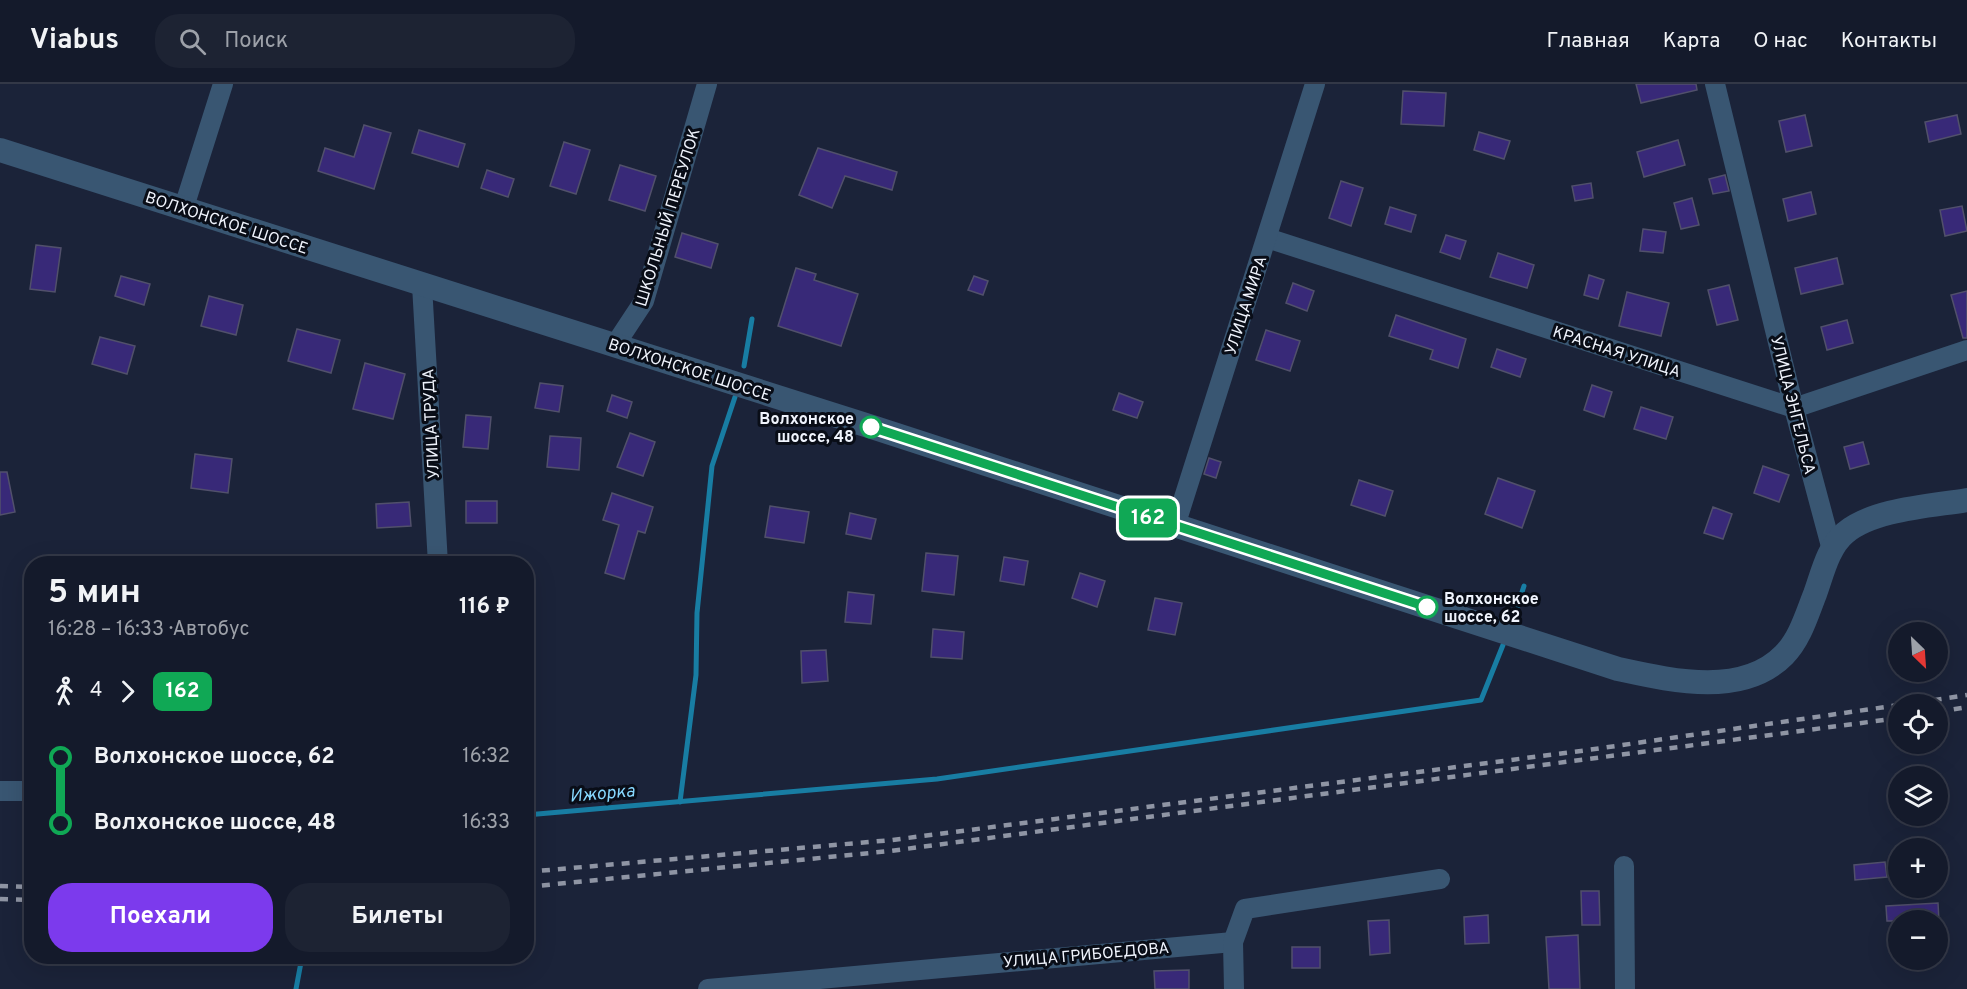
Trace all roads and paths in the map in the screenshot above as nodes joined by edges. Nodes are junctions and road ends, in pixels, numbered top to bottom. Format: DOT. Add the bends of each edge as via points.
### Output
graph roads {
  1 [pos="223,84"];
  2 [pos="707,84"];
  3 [pos="1315,84"];
  4 [pos="1715,84"];
  5 [pos="0,150"];
  6 [pos="184,207"];
  7 [pos="1267,238"];
  8 [pos="422,285"];
  9 [pos="615,345"];
  10 [pos="1967,350"];
  11 [pos="1794,408"];
  12 [pos="1967,500"];
  13 [pos="1175,526"];
  14 [pos="1832,550"];
  15 [pos="438,556"];
  16 [pos="0,791"];
  17 [pos="24,791"];
  18 [pos="1624,866"];
  19 [pos="1440,879"];
  20 [pos="1233,942"];
  21 [pos="708,989"];
  22 [pos="1234,989"];
  23 [pos="1625,989"];
  1 -- 6 [label="street"];
  2 -- 9 [label="street, ШКОЛЬНЫЙ ПЕРЕУЛОК" via="644,301"];
  3 -- 7 [label="street, УЛИЦА МИРА"];
  4 -- 11 [label="street, УЛИЦА ЭНГЕЛЬСА"];
  5 -- 6 [label="street, ВОЛХОНСКОЕ ШОССЕ"];
  6 -- 8 [label="street, ВОЛХОНСКОЕ ШОССЕ"];
  7 -- 11 [label="street, КРАСНАЯ УЛИЦА"];
  7 -- 13 [label="street, УЛИЦА МИРА"];
  8 -- 9 [label="street, ВОЛХОНСКОЕ ШОССЕ"];
  8 -- 15 [label="street, УЛИЦА ТРУДА"];
  9 -- 13 [label="street, ВОЛХОНСКОЕ ШОССЕ"];
  10 -- 11 [label="street"];
  11 -- 14 [label="street, УЛИЦА ЭНГЕЛЬСА"];
  12 -- 14 [label="street" via="1895,512 1867,521 1845,533"];
  13 -- 14 [label="street, ВОЛХОНСКОЕ ШОССЕ" via="1618,669 1671,681 1726,681 1750,675 1784,655 1804,622"];
  16 -- 17 [label="street"];
  18 -- 23 [label="street"];
  19 -- 20 [label="street" via="1245,909"];
  20 -- 21 [label="street, УЛИЦА ГРИБОЕДОВА"];
  20 -- 22 [label="street"];
}
